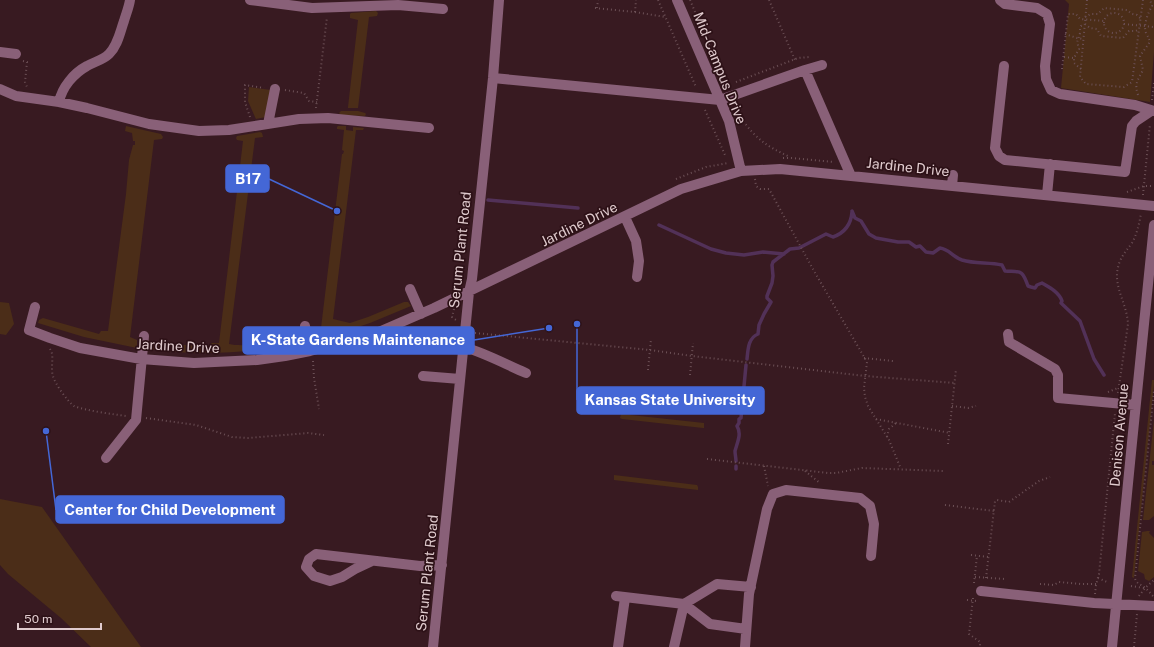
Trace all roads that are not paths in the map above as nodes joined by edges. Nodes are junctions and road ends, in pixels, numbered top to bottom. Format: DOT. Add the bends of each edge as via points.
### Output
graph roads {
  1 [pos="130,0"];
  2 [pos="250,0"];
  3 [pos="498,0"];
  4 [pos="677,0"];
  5 [pos="1000,0"];
  6 [pos="443,9"];
  7 [pos="0,52"];
  8 [pos="16,54"];
  9 [pos="822,66"];
  10 [pos="1004,66"];
  11 [pos="801,71"];
  12 [pos="493,78"];
  13 [pos="274,89"];
  14 [pos="0,90"];
  15 [pos="720,100"];
  16 [pos="59,102"];
  17 [pos="1152,111"];
  18 [pos="268,124"];
  19 [pos="429,128"];
  20 [pos="1050,164"];
  21 [pos="741,171"];
  22 [pos="953,175"];
  23 [pos="851,176"];
  24 [pos="952,186"];
  25 [pos="1047,195"];
  26 [pos="1154,206"];
  27 [pos="625,217"];
  28 [pos="1154,225"];
  29 [pos="637,277"];
  30 [pos="410,289"];
  31 [pos="469,292"];
  32 [pos="35,307"];
  33 [pos="421,314"];
  34 [pos="305,326"];
  35 [pos="1008,334"];
  36 [pos="144,336"];
  37 [pos="464,347"];
  38 [pos="310,351"];
  39 [pos="141,359"];
  40 [pos="526,373"];
  41 [pos="423,376"];
  42 [pos="460,379"];
  43 [pos="1135,405"];
  44 [pos="106,458"];
  45 [pos="871,556"];
  46 [pos="372,561"];
  47 [pos="442,565"];
  48 [pos="751,587"];
  49 [pos="977,592"];
  50 [pos="1116,603"];
  51 [pos="684,604"];
  52 [pos="1154,606"];
  53 [pos="746,629"];
  54 [pos="433,647"];
  55 [pos="618,647"];
  56 [pos="674,647"];
  57 [pos="745,647"];
  58 [pos="1112,647"];
  1 -- 16 [label="street" via="117,42 108,55 75,75 65,86"];
  2 -- 6 [label="street" via="312,8 398,5"];
  3 -- 12 [label="street, Serum Plant Road"];
  4 -- 15 [label="street, Mid-Campus Drive"];
  5 -- 17 [label="street" via="1005,4 1037,8 1047,14 1050,24 1045,66 1046,80 1051,90 1060,94 1135,105"];
  7 -- 8 [label="street"];
  9 -- 11 [label="street"];
  10 -- 20 [label="street" via="995,148 999,156 1005,160"];
  11 -- 15 [label="street"];
  11 -- 23 [label="street"];
  12 -- 15 [label="street"];
  12 -- 31 [label="street, Serum Plant Road"];
  13 -- 18 [label="street"];
  14 -- 16 [label="street" via="16,96"];
  15 -- 21 [label="street, Mid-Campus Drive" via="729,121"];
  16 -- 18 [label="street" via="149,124 199,131 229,130"];
  17 -- 20 [label="street" via="1132,126 1125,172"];
  18 -- 19 [label="street" via="328,118"];
  20 -- 25 [label="street"];
  21 -- 23 [label="street, Jardine Drive" via="780,168"];
  21 -- 27 [label="street, Jardine Drive" via="681,189"];
  22 -- 24 [label="street"];
  23 -- 24 [label="street, Jardine Drive"];
  24 -- 25 [label="street, Jardine Drive"];
  25 -- 26 [label="street, Jardine Drive"];
  27 -- 29 [label="street" via="636,241 639,261"];
  27 -- 31 [label="street, Jardine Drive"];
  28 -- 43 [label="street, Denison Avenue"];
  30 -- 33 [label="street"];
  31 -- 33 [label="street, Jardine Drive"];
  31 -- 37 [label="street, Serum Plant Road"];
  32 -- 39 [label="street, Jardine Drive" via="29,330 80,348"];
  33 -- 38 [label="street, Jardine Drive" via="374,334"];
  34 -- 38 [label="street"];
  35 -- 43 [label="street" via="1009,342 1055,369 1058,375 1058,398"];
  36 -- 39 [label="street"];
  37 -- 40 [label="street"];
  37 -- 42 [label="street, Serum Plant Road"];
  38 -- 39 [label="street, Jardine Drive" via="264,359 222,362 194,363"];
  39 -- 44 [label="street" via="136,420"];
  41 -- 42 [label="street"];
  42 -- 47 [label="street, Serum Plant Road"];
  43 -- 50 [label="street, Denison Avenue"];
  45 -- 48 [label="street" via="874,524 870,506 860,498 786,490 773,494 767,509"];
  46 -- 46 [label="street" via="316,554 309,559 306,567 314,576 330,581"];
  46 -- 47 [label="street" via="420,566"];
  47 -- 54 [label="street, Serum Plant Road"];
  48 -- 51 [label="street" via="717,584"];
  48 -- 53 [label="street"];
  49 -- 50 [label="street"];
  50 -- 52 [label="street"];
  50 -- 58 [label="street, Denison Avenue"];
  51 -- 53 [label="street" via="710,624"];
  51 -- 55 [label="street" via="621,597"];
  51 -- 56 [label="street"];
  53 -- 57 [label="street"];
}
